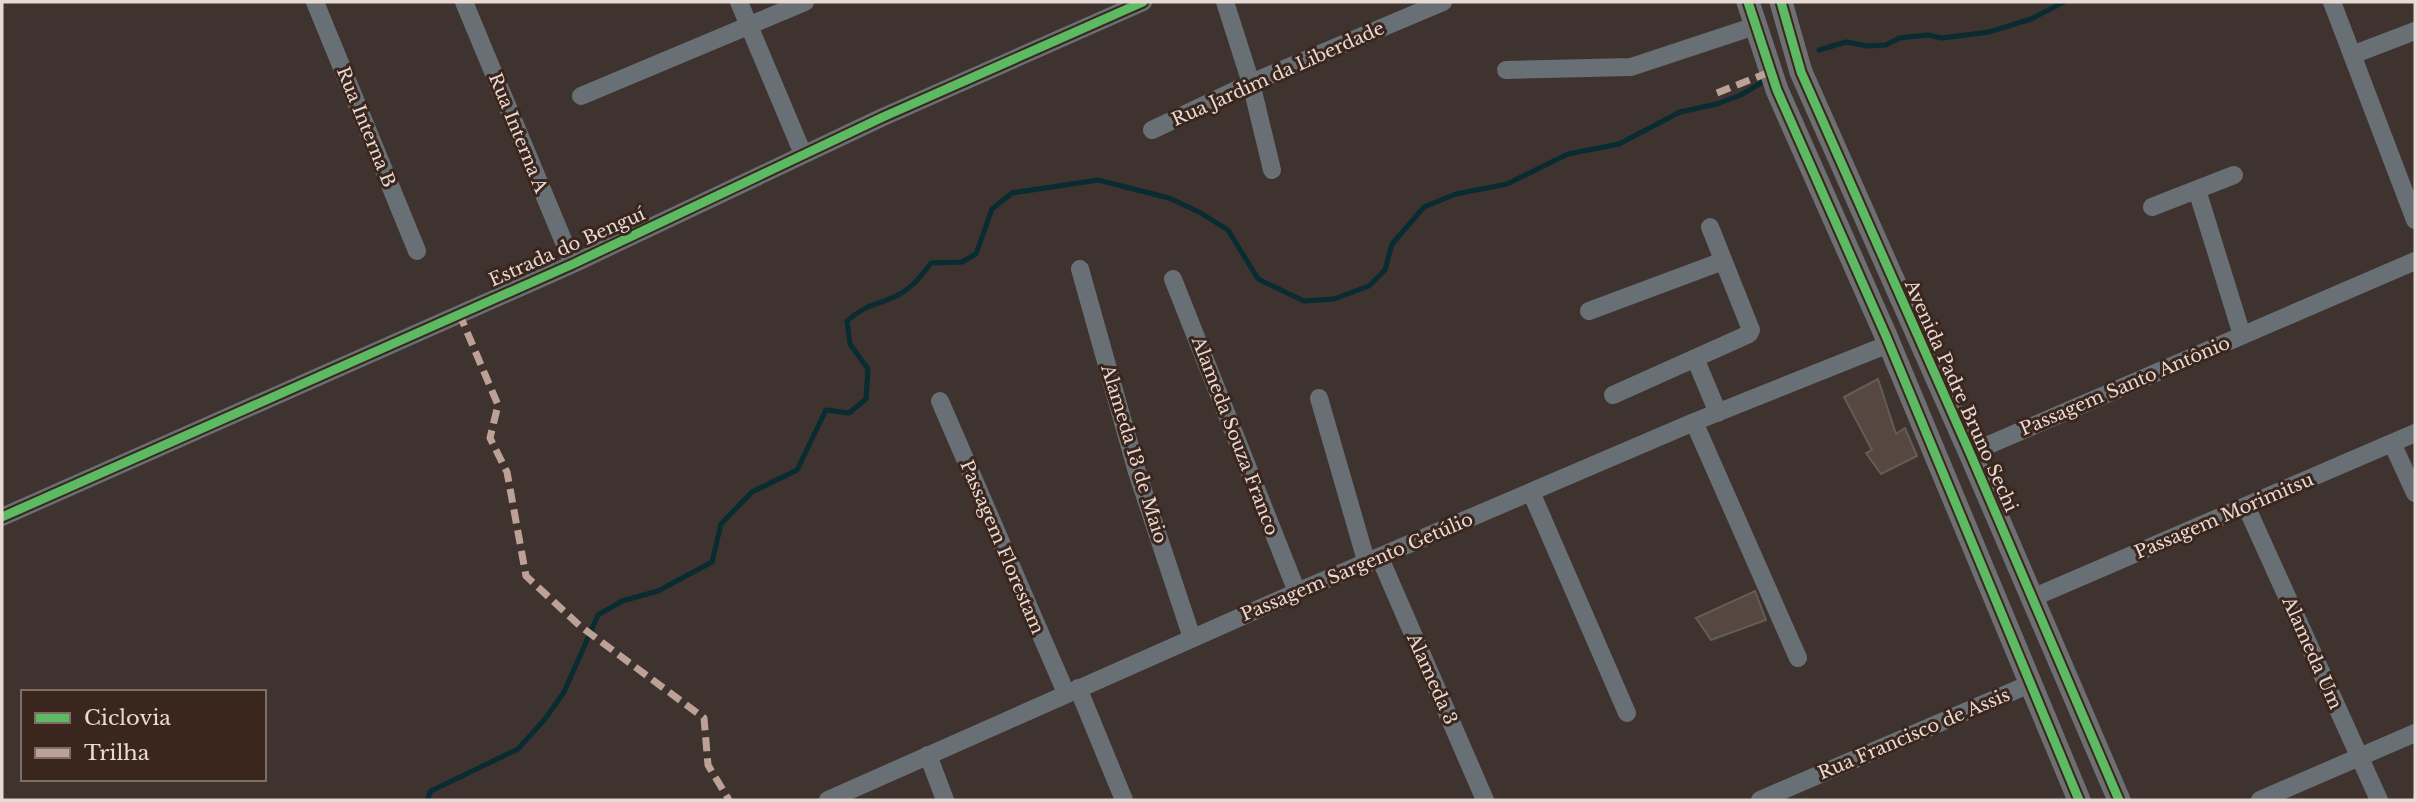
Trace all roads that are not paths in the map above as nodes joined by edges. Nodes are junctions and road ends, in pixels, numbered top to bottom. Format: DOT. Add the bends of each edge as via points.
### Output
graph roads {
  1 [pos="315,2"];
  2 [pos="464,2"];
  3 [pos="739,2"];
  4 [pos="805,2"];
  5 [pos="1143,2"];
  6 [pos="1226,2"];
  7 [pos="1443,2"];
  8 [pos="1748,2"];
  9 [pos="1781,2"];
  10 [pos="2332,2"];
  11 [pos="1755,26"];
  12 [pos="749,27"];
  13 [pos="2415,31"];
  14 [pos="2353,55"];
  15 [pos="1506,70"];
  16 [pos="1251,83"];
  17 [pos="581,96"];
  18 [pos="1152,130"];
  19 [pos="803,154"];
  20 [pos="1272,170"];
  21 [pos="2234,175"];
  22 [pos="2197,190"];
  23 [pos="2152,207"];
  24 [pos="2415,220"];
  25 [pos="1710,227"];
  26 [pos="417,251"];
  27 [pos="1723,261"];
  28 [pos="2415,261"];
  29 [pos="573,264"];
  30 [pos="1080,269"];
  31 [pos="1173,279"];
  32 [pos="1589,311"];
  33 [pos="2242,335"];
  34 [pos="1889,344"];
  35 [pos="1695,358"];
  36 [pos="1613,395"];
  37 [pos="1319,398"];
  38 [pos="940,401"];
  39 [pos="1718,413"];
  40 [pos="1694,422"];
  41 [pos="2415,433"];
  42 [pos="2392,443"];
  43 [pos="1970,453"];
  44 [pos="1531,492"];
  45 [pos="2415,494"];
  46 [pos="2246,506"];
  47 [pos="2,517"];
  48 [pos="1373,561"];
  49 [pos="1297,592"];
  50 [pos="2032,598"];
  51 [pos="1192,638"];
  52 [pos="1798,658"];
  53 [pos="2031,684"];
  54 [pos="1072,691"];
  55 [pos="1627,713"];
  56 [pos="2415,733"];
  57 [pos="928,755"];
  58 [pos="2359,757"];
  59 [pos="828,800"];
  60 [pos="946,800"];
  61 [pos="1124,800"];
  62 [pos="1485,800"];
  63 [pos="1760,800"];
  64 [pos="2080,800"];
  65 [pos="2119,800"];
  66 [pos="2260,800"];
  67 [pos="2379,800"];
  1 -- 26 [label="street, Rua Interna B"];
  2 -- 29 [label="street, Rua Interna A"];
  3 -- 12 [label="street"];
  4 -- 12 [label="street"];
  5 -- 19 [label="street, Estrada do Benguí"];
  6 -- 16 [label="street"];
  7 -- 16 [label="street, Rua Jardim da Liberdade"];
  8 -- 11 [label="main road"];
  9 -- 43 [label="main road, Avenida Padre Bruno Sechi" via="1801,72"];
  10 -- 14 [label="street"];
  11 -- 15 [label="street" via="1631,67"];
  11 -- 34 [label="main road" via="1777,90"];
  12 -- 17 [label="street"];
  12 -- 19 [label="street"];
  13 -- 14 [label="street"];
  14 -- 24 [label="street"];
  16 -- 18 [label="street, Rua Jardim da Liberdade"];
  16 -- 20 [label="street"];
  19 -- 29 [label="street, Estrada do Benguí"];
  21 -- 22 [label="street"];
  22 -- 23 [label="street"];
  22 -- 33 [label="street, Passagem Santo Antônio"];
  25 -- 27 [label="street"];
  27 -- 32 [label="street"];
  27 -- 35 [label="street" via="1751,330"];
  28 -- 33 [label="street, Passagem Santo Antônio"];
  29 -- 47 [label="street, Estrada do Benguí"];
  30 -- 51 [label="street, Alameda 13 de Maio" via="1137,472"];
  31 -- 49 [label="street, Alameda Souza Franco"];
  33 -- 43 [label="street, Passagem Santo Antônio"];
  34 -- 39 [label="street, Passagem Sargento Getúlio"];
  34 -- 53 [label="main road"];
  35 -- 36 [label="street"];
  35 -- 39 [label="street"];
  37 -- 48 [label="street, Alameda 3"];
  38 -- 54 [label="street, Passagem Florestam"];
  39 -- 40 [label="street, Passagem Sargento Getúlio"];
  40 -- 44 [label="street, Passagem Sargento Getúlio"];
  40 -- 52 [label="street"];
  41 -- 42 [label="street, Passagem Morimitsu"];
  42 -- 45 [label="street"];
  42 -- 46 [label="street, Passagem Morimitsu"];
  43 -- 50 [label="main road, Avenida Padre Bruno Sechi"];
  44 -- 48 [label="street, Passagem Sargento Getúlio"];
  44 -- 55 [label="street"];
  46 -- 50 [label="street, Passagem Morimitsu"];
  46 -- 58 [label="street, Alameda Um"];
  48 -- 49 [label="street, Passagem Sargento Getúlio"];
  48 -- 62 [label="street, Alameda 3"];
  49 -- 51 [label="street, Passagem Sargento Getúlio"];
  50 -- 65 [label="main road, Avenida Padre Bruno Sechi"];
  51 -- 54 [label="street, Passagem Sargento Getúlio"];
  53 -- 63 [label="street, Rua Francisco de Assis"];
  53 -- 64 [label="main road"];
  54 -- 57 [label="street, Passagem Sargento Getúlio"];
  54 -- 61 [label="street, Passagem Florestam"];
  56 -- 58 [label="street"];
  57 -- 59 [label="street, Passagem Sargento Getúlio"];
  57 -- 60 [label="street"];
  58 -- 66 [label="street"];
  58 -- 67 [label="street, Alameda Um"];
}
